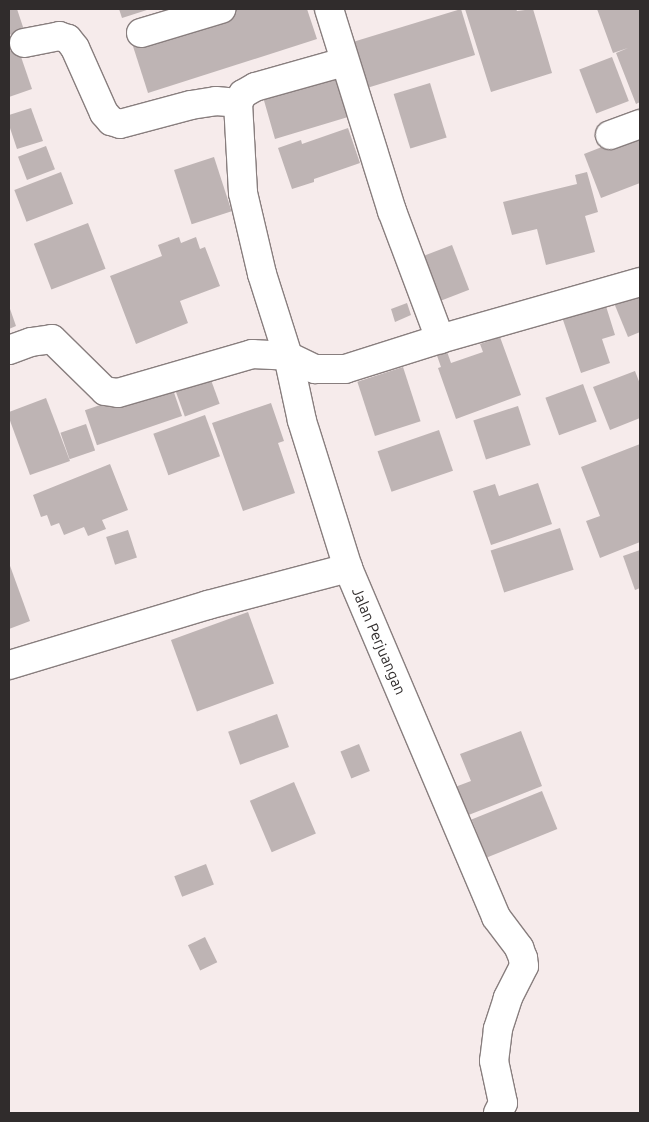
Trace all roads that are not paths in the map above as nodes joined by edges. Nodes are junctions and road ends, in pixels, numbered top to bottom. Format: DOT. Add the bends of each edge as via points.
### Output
graph roads {
  1 [pos="221,9"];
  2 [pos="329,9"];
  3 [pos="141,33"];
  4 [pos="24,43"];
  5 [pos="344,62"];
  6 [pos="238,102"];
  7 [pos="640,124"];
  8 [pos="610,135"];
  9 [pos="640,282"];
  10 [pos="440,339"];
  11 [pos="9,350"];
  12 [pos="288,356"];
  13 [pos="348,568"];
  14 [pos="9,665"];
  15 [pos="498,1113"];
  1 -- 3 [label="street"];
  2 -- 5 [label="street"];
  4 -- 6 [label="street" via="59,36 68,39 104,112 110,121 120,124 191,105"];
  5 -- 6 [label="street" via="255,87 243,94"];
  5 -- 10 [label="street" via="392,211"];
  6 -- 12 [label="street, Jalan Perjuangan" via="243,193 262,274"];
  7 -- 8 [label="street"];
  9 -- 10 [label="street"];
  10 -- 12 [label="street" via="345,369 315,369"];
  11 -- 12 [label="street" via="52,339 105,391 118,393 252,354"];
  12 -- 13 [label="street, Jalan Perjuangan" via="302,421"];
  13 -- 14 [label="street" via="208,605"];
  13 -- 15 [label="street, Jalan Perjuangan" via="496,917 519,948 524,966 508,998 498,1029 494,1061 503,1104"];
}
